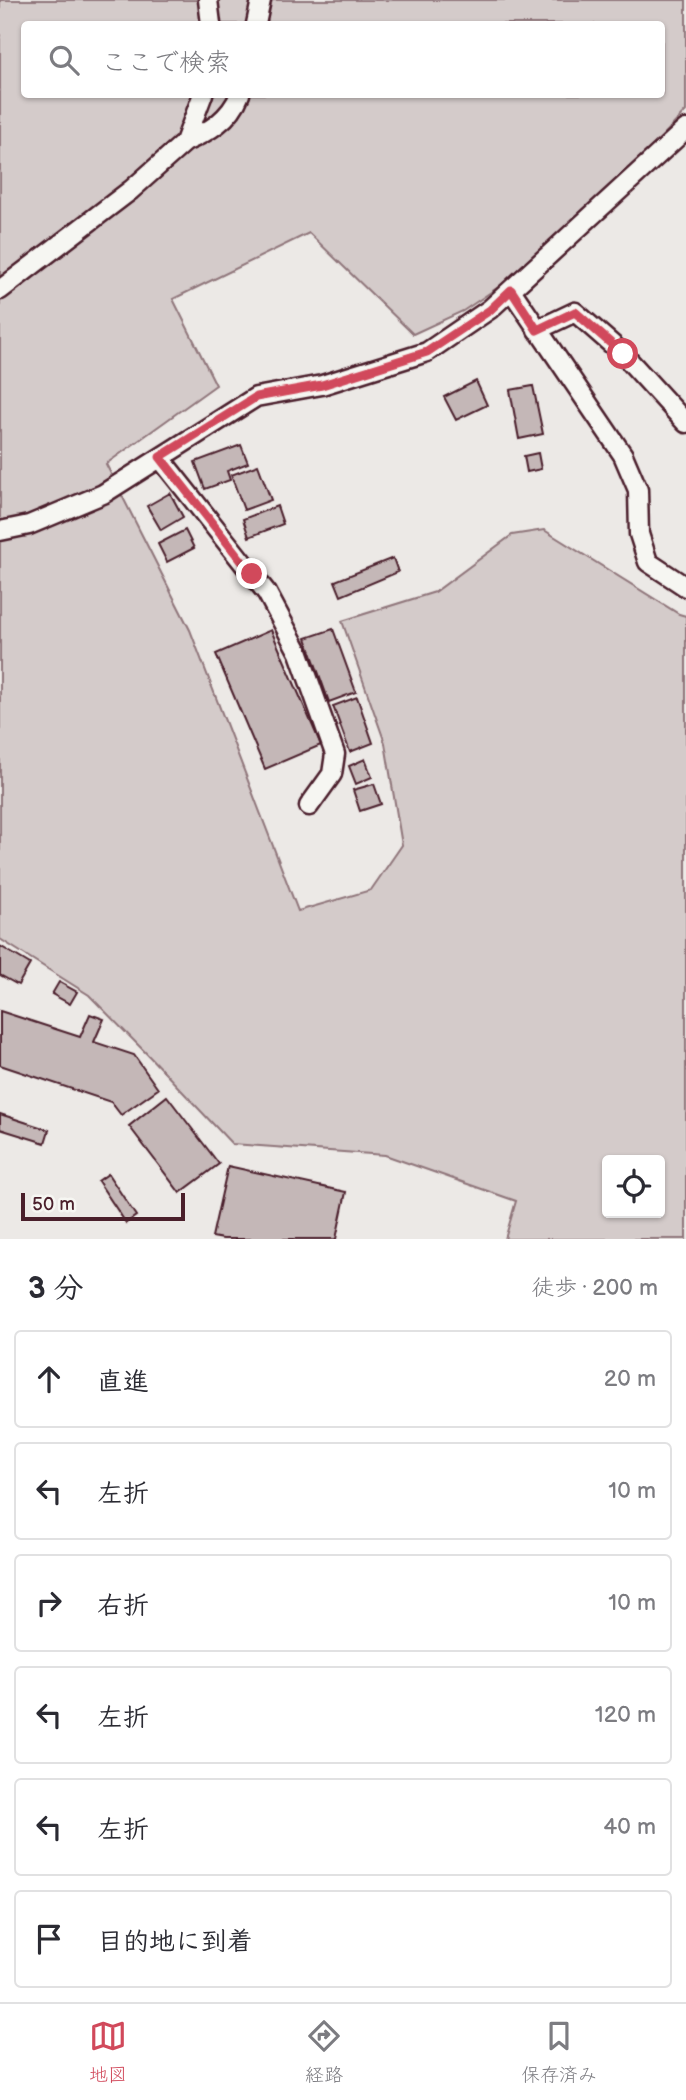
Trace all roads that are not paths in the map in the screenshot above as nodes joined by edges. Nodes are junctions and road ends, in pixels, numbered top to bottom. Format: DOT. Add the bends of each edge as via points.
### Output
graph roads {
  1 [pos="208,0"];
  2 [pos="261,0"];
  3 [pos="211,21"];
  4 [pos="257,21"];
  5 [pos="202,98"];
  6 [pos="239,98"];
  7 [pos="686,129"];
  8 [pos="185,142"];
  9 [pos="0,290"];
  10 [pos="511,290"];
  11 [pos="537,330"];
  12 [pos="686,423"];
  13 [pos="160,457"];
  14 [pos="0,531"];
  15 [pos="686,587"];
  16 [pos="309,806"];
  1 -- 3 [label="street"];
  2 -- 4 [label="street"];
  5 -- 8 [label="street"];
  6 -- 8 [label="street" via="214,129"];
  7 -- 10 [label="street"];
  8 -- 9 [label="street" via="131,190"];
  10 -- 11 [label="street"];
  10 -- 13 [label="street" via="490,310 427,352 322,385 256,397"];
  11 -- 12 [label="street" via="575,312 623,354"];
  11 -- 15 [label="street" via="622,455 638,490 639,534 648,562"];
  13 -- 14 [label="street" via="103,494 29,525"];
  13 -- 16 [label="street" via="267,593 299,653 335,754 332,774"];
}
